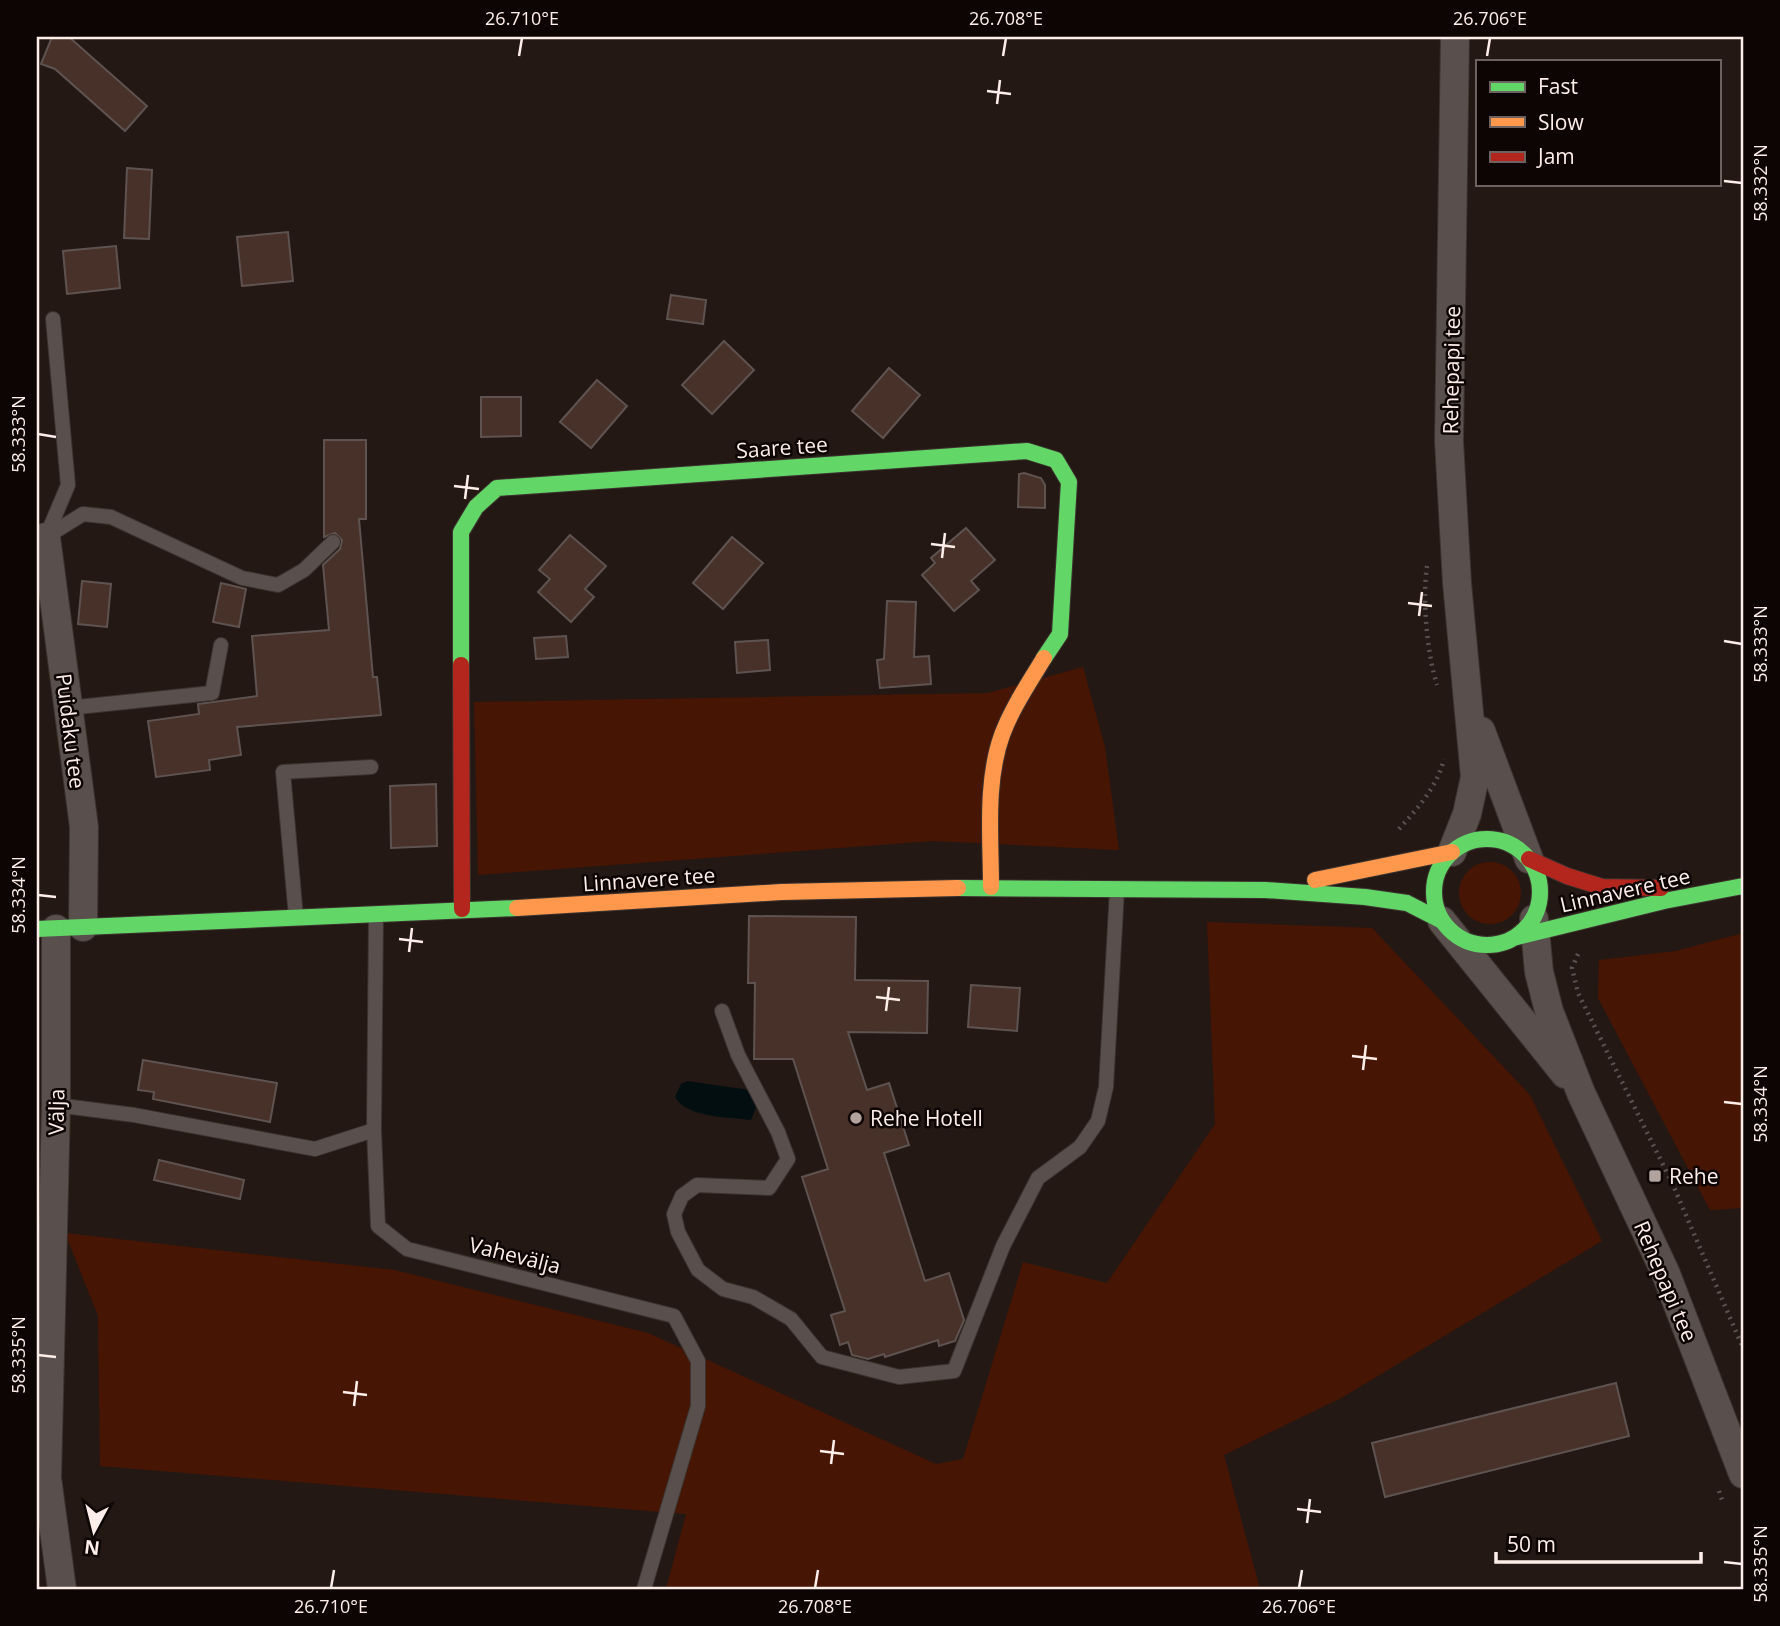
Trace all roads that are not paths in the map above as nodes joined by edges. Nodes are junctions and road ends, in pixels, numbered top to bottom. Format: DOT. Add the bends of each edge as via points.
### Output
graph roads {
  1 [pos="1455,37"];
  2 [pos="53,319"];
  3 [pos="41,534"];
  4 [pos="333,542"];
  5 [pos="221,645"];
  6 [pos="1469,702"];
  7 [pos="68,708"];
  8 [pos="371,767"];
  9 [pos="1452,852"];
  10 [pos="1529,859"];
  11 [pos="1743,885"];
  12 [pos="991,887"];
  13 [pos="1118,889"];
  14 [pos="1265,890"];
  15 [pos="462,909"];
  16 [pos="376,913"];
  17 [pos="296,918"];
  18 [pos="1442,921"];
  19 [pos="59,928"];
  20 [pos="1529,929"];
  21 [pos="722,1011"];
  22 [pos="1581,1093"];
  23 [pos="56,1105"];
  24 [pos="374,1129"];
  25 [pos="1743,1474"];
  26 [pos="62,1589"];
  27 [pos="644,1589"];
  1 -- 6 [label="street, Rehepapi tee" via="1449,441"];
  2 -- 3 [label="lane" via="68,485"];
  3 -- 4 [label="lane" via="83,514 111,517 242,578 278,585 304,570"];
  3 -- 7 [label="street, Puidaku tee"];
  5 -- 7 [label="lane" via="212,693"];
  6 -- 9 [label="street, Rehepapi tee" via="1475,776 1468,814"];
  6 -- 10 [label="street, Rehepapi tee"];
  7 -- 19 [label="street, Puidaku tee" via="84,827"];
  8 -- 17 [label="lane" via="283,772"];
  9 -- 10 [label="street, Linnavere tee" via="1467,843 1492,839 1516,847"];
  9 -- 14 [label="street, Linnavere tee"];
  9 -- 18 [label="street" via="1442,863 1433,892"];
  10 -- 11 [label="street, Linnavere tee" via="1602,887"];
  10 -- 20 [label="street, Linnavere tee" via="1541,888 1540,904"];
  11 -- 20 [label="street, Linnavere tee"];
  12 -- 13 [label="street, Linnavere tee"];
  12 -- 15 [label="street, Linnavere tee" via="781,892"];
  12 -- 15 [label="street, Saare tee" via="992,784 1002,736 1059,634 1069,482 1056,460 1027,452 497,488 476,507 461,532"];
  13 -- 14 [label="street, Linnavere tee"];
  13 -- 21 [label="lane" via="1106,1087 1098,1121 1080,1147 1038,1178 1003,1246 954,1371 899,1377 822,1357 791,1319 752,1297 723,1289 698,1270 678,1232 674,1214 681,1196 697,1185 769,1188 788,1159"];
  14 -- 18 [label="street, Linnavere tee" via="1407,903"];
  15 -- 16 [label="street, Linnavere tee"];
  16 -- 17 [label="street, Linnavere tee"];
  16 -- 24 [label="lane, Vahevälja"];
  17 -- 19 [label="street, Linnavere tee"];
  18 -- 20 [label="street, Linnavere tee" via="1468,943 1502,944"];
  18 -- 22 [label="street, Rehepapi tee"];
  19 -- 23 [label="street, Välja"];
  20 -- 22 [label="street, Rehepapi tee" via="1549,1011"];
  22 -- 25 [label="street, Rehepapi tee" via="1665,1274"];
  23 -- 24 [label="lane" via="315,1149"];
  23 -- 26 [label="street, Välja" via="47,1478"];
  24 -- 27 [label="lane, Vahevälja" via="378,1226 407,1249 674,1316 698,1361 698,1406"];
}
